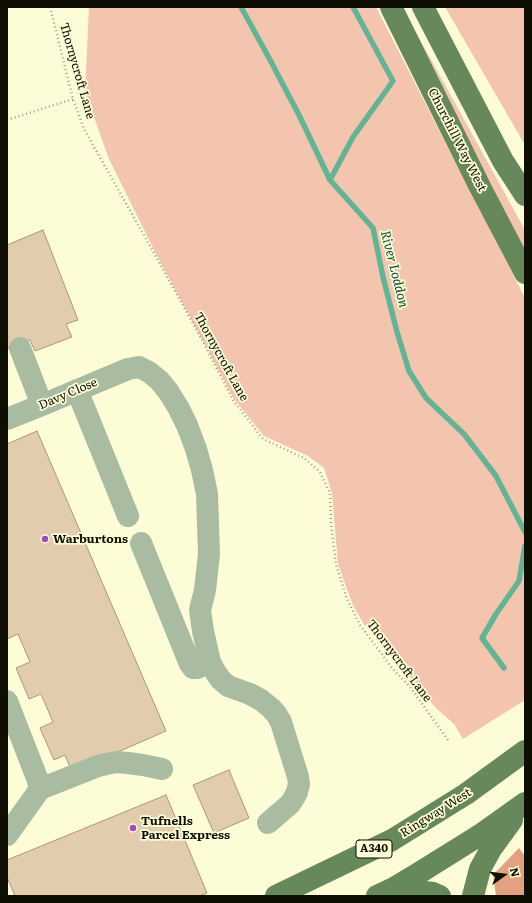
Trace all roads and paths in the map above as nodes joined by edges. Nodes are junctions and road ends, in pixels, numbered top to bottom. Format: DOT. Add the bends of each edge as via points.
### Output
graph roads {
  1 [pos="50,7"];
  2 [pos="391,7"];
  3 [pos="423,7"];
  4 [pos="73,99"];
  5 [pos="7,120"];
  6 [pos="525,195"];
  7 [pos="525,273"];
  8 [pos="20,348"];
  9 [pos="77,390"];
  10 [pos="42,405"];
  11 [pos="7,418"];
  12 [pos="128,516"];
  13 [pos="141,542"];
  14 [pos="210,662"];
  15 [pos="7,703"];
  16 [pos="448,740"];
  17 [pos="525,751"];
  18 [pos="162,769"];
  19 [pos="38,784"];
  20 [pos="525,803"];
  21 [pos="268,823"];
  22 [pos="7,836"];
  23 [pos="386,892"];
  24 [pos="276,896"];
  25 [pos="440,896"];
  26 [pos="474,896"];
  1 -- 4 [label="path, Thornycroft Lane"];
  2 -- 7 [label="main road, Churchill Way West"];
  3 -- 6 [label="main road" via="503,161"];
  4 -- 5 [label="path"];
  4 -- 16 [label="path, Thornycroft Lane" via="84,129 233,400 263,439 304,458 320,472 330,493 336,564 347,599 360,625 392,668 410,687"];
  8 -- 10 [label="street"];
  9 -- 10 [label="street, Davy Close"];
  9 -- 12 [label="street"];
  9 -- 14 [label="street, Davy Close" via="139,367 159,380 187,425 207,494 209,554 200,610"];
  10 -- 11 [label="street, Davy Close"];
  13 -- 14 [label="street" via="190,664 197,668"];
  14 -- 21 [label="street" via="228,686 261,700 271,708 281,722 299,784 290,804"];
  15 -- 19 [label="street"];
  17 -- 24 [label="main road, Ringway West / A340" via="466,794 392,840"];
  18 -- 19 [label="street" via="117,762"];
  19 -- 22 [label="street"];
  20 -- 23 [label="main road" via="483,833"];
  20 -- 26 [label="main road" via="480,868"];
  23 -- 25 [label="main road" via="433,893"];
}
